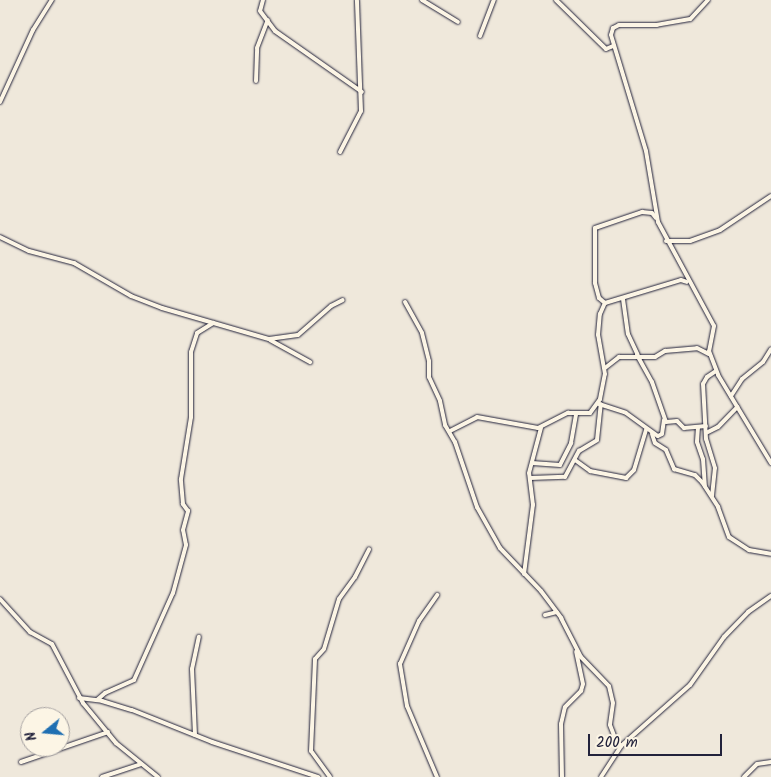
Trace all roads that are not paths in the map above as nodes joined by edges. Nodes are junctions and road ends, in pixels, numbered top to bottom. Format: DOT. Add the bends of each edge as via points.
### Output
graph roads {
  1 [pos="52,0"];
  2 [pos="263,0"];
  3 [pos="357,0"];
  4 [pos="422,0"];
  5 [pos="494,0"];
  6 [pos="556,0"];
  7 [pos="708,0"];
  8 [pos="268,20"];
  9 [pos="458,22"];
  10 [pos="480,36"];
  11 [pos="613,46"];
  12 [pos="256,81"];
  13 [pos="362,92"];
  14 [pos="0,102"];
  15 [pos="340,152"];
  16 [pos="771,196"];
  17 [pos="657,218"];
  18 [pos="0,237"];
  19 [pos="666,241"];
  20 [pos="689,283"];
  21 [pos="622,299"];
  22 [pos="343,300"];
  23 [pos="405,302"];
  24 [pos="605,303"];
  25 [pos="213,323"];
  26 [pos="269,339"];
  27 [pos="771,349"];
  28 [pos="638,355"];
  29 [pos="710,356"];
  30 [pos="310,362"];
  31 [pos="605,368"];
  32 [pos="716,371"];
  33 [pos="731,396"];
  34 [pos="599,404"];
  35 [pos="738,407"];
  36 [pos="576,414"];
  37 [pos="664,420"];
  38 [pos="706,426"];
  39 [pos="698,427"];
  40 [pos="541,428"];
  41 [pos="646,430"];
  42 [pos="450,431"];
  43 [pos="706,433"];
  44 [pos="652,434"];
  45 [pos="574,460"];
  46 [pos="771,463"];
  47 [pos="532,464"];
  48 [pos="530,478"];
  49 [pos="706,488"];
  50 [pos="712,499"];
  51 [pos="370,549"];
  52 [pos="771,554"];
  53 [pos="524,574"];
  54 [pos="437,596"];
  55 [pos="771,596"];
  56 [pos="0,599"];
  57 [pos="557,612"];
  58 [pos="545,615"];
  59 [pos="199,637"];
  60 [pos="575,648"];
  61 [pos="79,698"];
  62 [pos="98,700"];
  63 [pos="108,732"];
  64 [pos="195,735"];
  65 [pos="621,746"];
  66 [pos="21,762"];
  67 [pos="771,762"];
  68 [pos="141,764"];
  69 [pos="301,770"];
  70 [pos="102,777"];
  71 [pos="158,777"];
  72 [pos="301,777"];
  73 [pos="318,777"];
  74 [pos="330,777"];
  75 [pos="437,777"];
  76 [pos="562,777"];
  77 [pos="601,777"];
  78 [pos="744,777"];
  1 -- 14 [label="street" via="28,41"];
  2 -- 8 [label="street" via="259,10"];
  3 -- 13 [label="street"];
  4 -- 9 [label="street"];
  5 -- 10 [label="street"];
  6 -- 11 [label="street" via="607,50"];
  7 -- 11 [label="street" via="694,17 682,22 617,26 612,31"];
  8 -- 12 [label="street" via="257,48"];
  8 -- 13 [label="street" via="275,31"];
  11 -- 17 [label="street" via="646,152"];
  13 -- 15 [label="street" via="361,113"];
  16 -- 19 [label="street" via="720,230 690,241"];
  17 -- 19 [label="street"];
  17 -- 24 [label="street" via="652,213 642,212 595,228 595,283 599,298"];
  18 -- 25 [label="street" via="32,252 74,263 131,296"];
  19 -- 20 [label="street"];
  20 -- 21 [label="street" via="681,280"];
  20 -- 29 [label="street" via="714,326"];
  21 -- 24 [label="street"];
  21 -- 28 [label="street" via="628,334"];
  22 -- 26 [label="street" via="331,306 298,335"];
  23 -- 42 [label="street" via="422,333 429,361 429,377"];
  24 -- 31 [label="street" via="600,314 598,335"];
  25 -- 26 [label="street"];
  25 -- 62 [label="street" via="197,333 191,352 191,417 181,479 183,504 188,511 183,530 186,545 173,592 134,680 105,693"];
  26 -- 30 [label="street"];
  27 -- 33 [label="street" via="763,362 742,379"];
  28 -- 29 [label="street" via="655,357 665,351 695,348"];
  28 -- 31 [label="street" via="616,358"];
  28 -- 37 [label="street" via="652,382"];
  29 -- 32 [label="street"];
  31 -- 34 [label="street"];
  32 -- 33 [label="street"];
  32 -- 38 [label="street" via="706,377 703,384"];
  33 -- 35 [label="street"];
  34 -- 36 [label="street" via="587,414"];
  34 -- 41 [label="street" via="626,413"];
  34 -- 45 [label="street" via="597,440 580,450"];
  35 -- 43 [label="street" via="718,427"];
  35 -- 46 [label="street"];
  36 -- 40 [label="street" via="568,413"];
  36 -- 47 [label="street" via="570,446 560,465"];
  37 -- 39 [label="street" via="677,421 684,428"];
  37 -- 44 [label="street" via="662,435"];
  38 -- 39 [label="street"];
  38 -- 43 [label="street"];
  39 -- 49 [label="street" via="697,442 703,459"];
  40 -- 42 [label="street" via="523,428 477,417"];
  40 -- 47 [label="street"];
  41 -- 44 [label="street"];
  41 -- 45 [label="street" via="634,470 626,478 590,471"];
  42 -- 53 [label="street" via="484,523 500,548"];
  43 -- 50 [label="street" via="715,468"];
  44 -- 49 [label="street" via="654,443 666,450 672,467 695,476"];
  45 -- 48 [label="street" via="562,478"];
  47 -- 48 [label="street"];
  48 -- 53 [label="street" via="533,506"];
  49 -- 50 [label="street"];
  50 -- 52 [label="street" via="729,537 748,550"];
  51 -- 74 [label="street" via="356,577 339,599 324,649 315,659 311,751"];
  53 -- 57 [label="street"];
  54 -- 75 [label="street" via="419,621 400,664 407,706"];
  55 -- 65 [label="street" via="748,612 724,637 690,685"];
  56 -- 61 [label="street" via="30,632 52,644"];
  57 -- 58 [label="street"];
  57 -- 60 [label="street"];
  59 -- 64 [label="street" via="192,669"];
  60 -- 65 [label="street" via="609,686 613,703 610,725"];
  60 -- 76 [label="street" via="583,684 581,691 565,707 561,724"];
  61 -- 62 [label="street"];
  61 -- 63 [label="street"];
  62 -- 64 [label="street"];
  63 -- 66 [label="street"];
  63 -- 68 [label="street"];
  64 -- 69 [label="street"];
  65 -- 77 [label="street"];
  67 -- 78 [label="street" via="757,764"];
  68 -- 70 [label="street"];
  68 -- 71 [label="street"];
  69 -- 72 [label="street"];
  69 -- 73 [label="street"];
}
